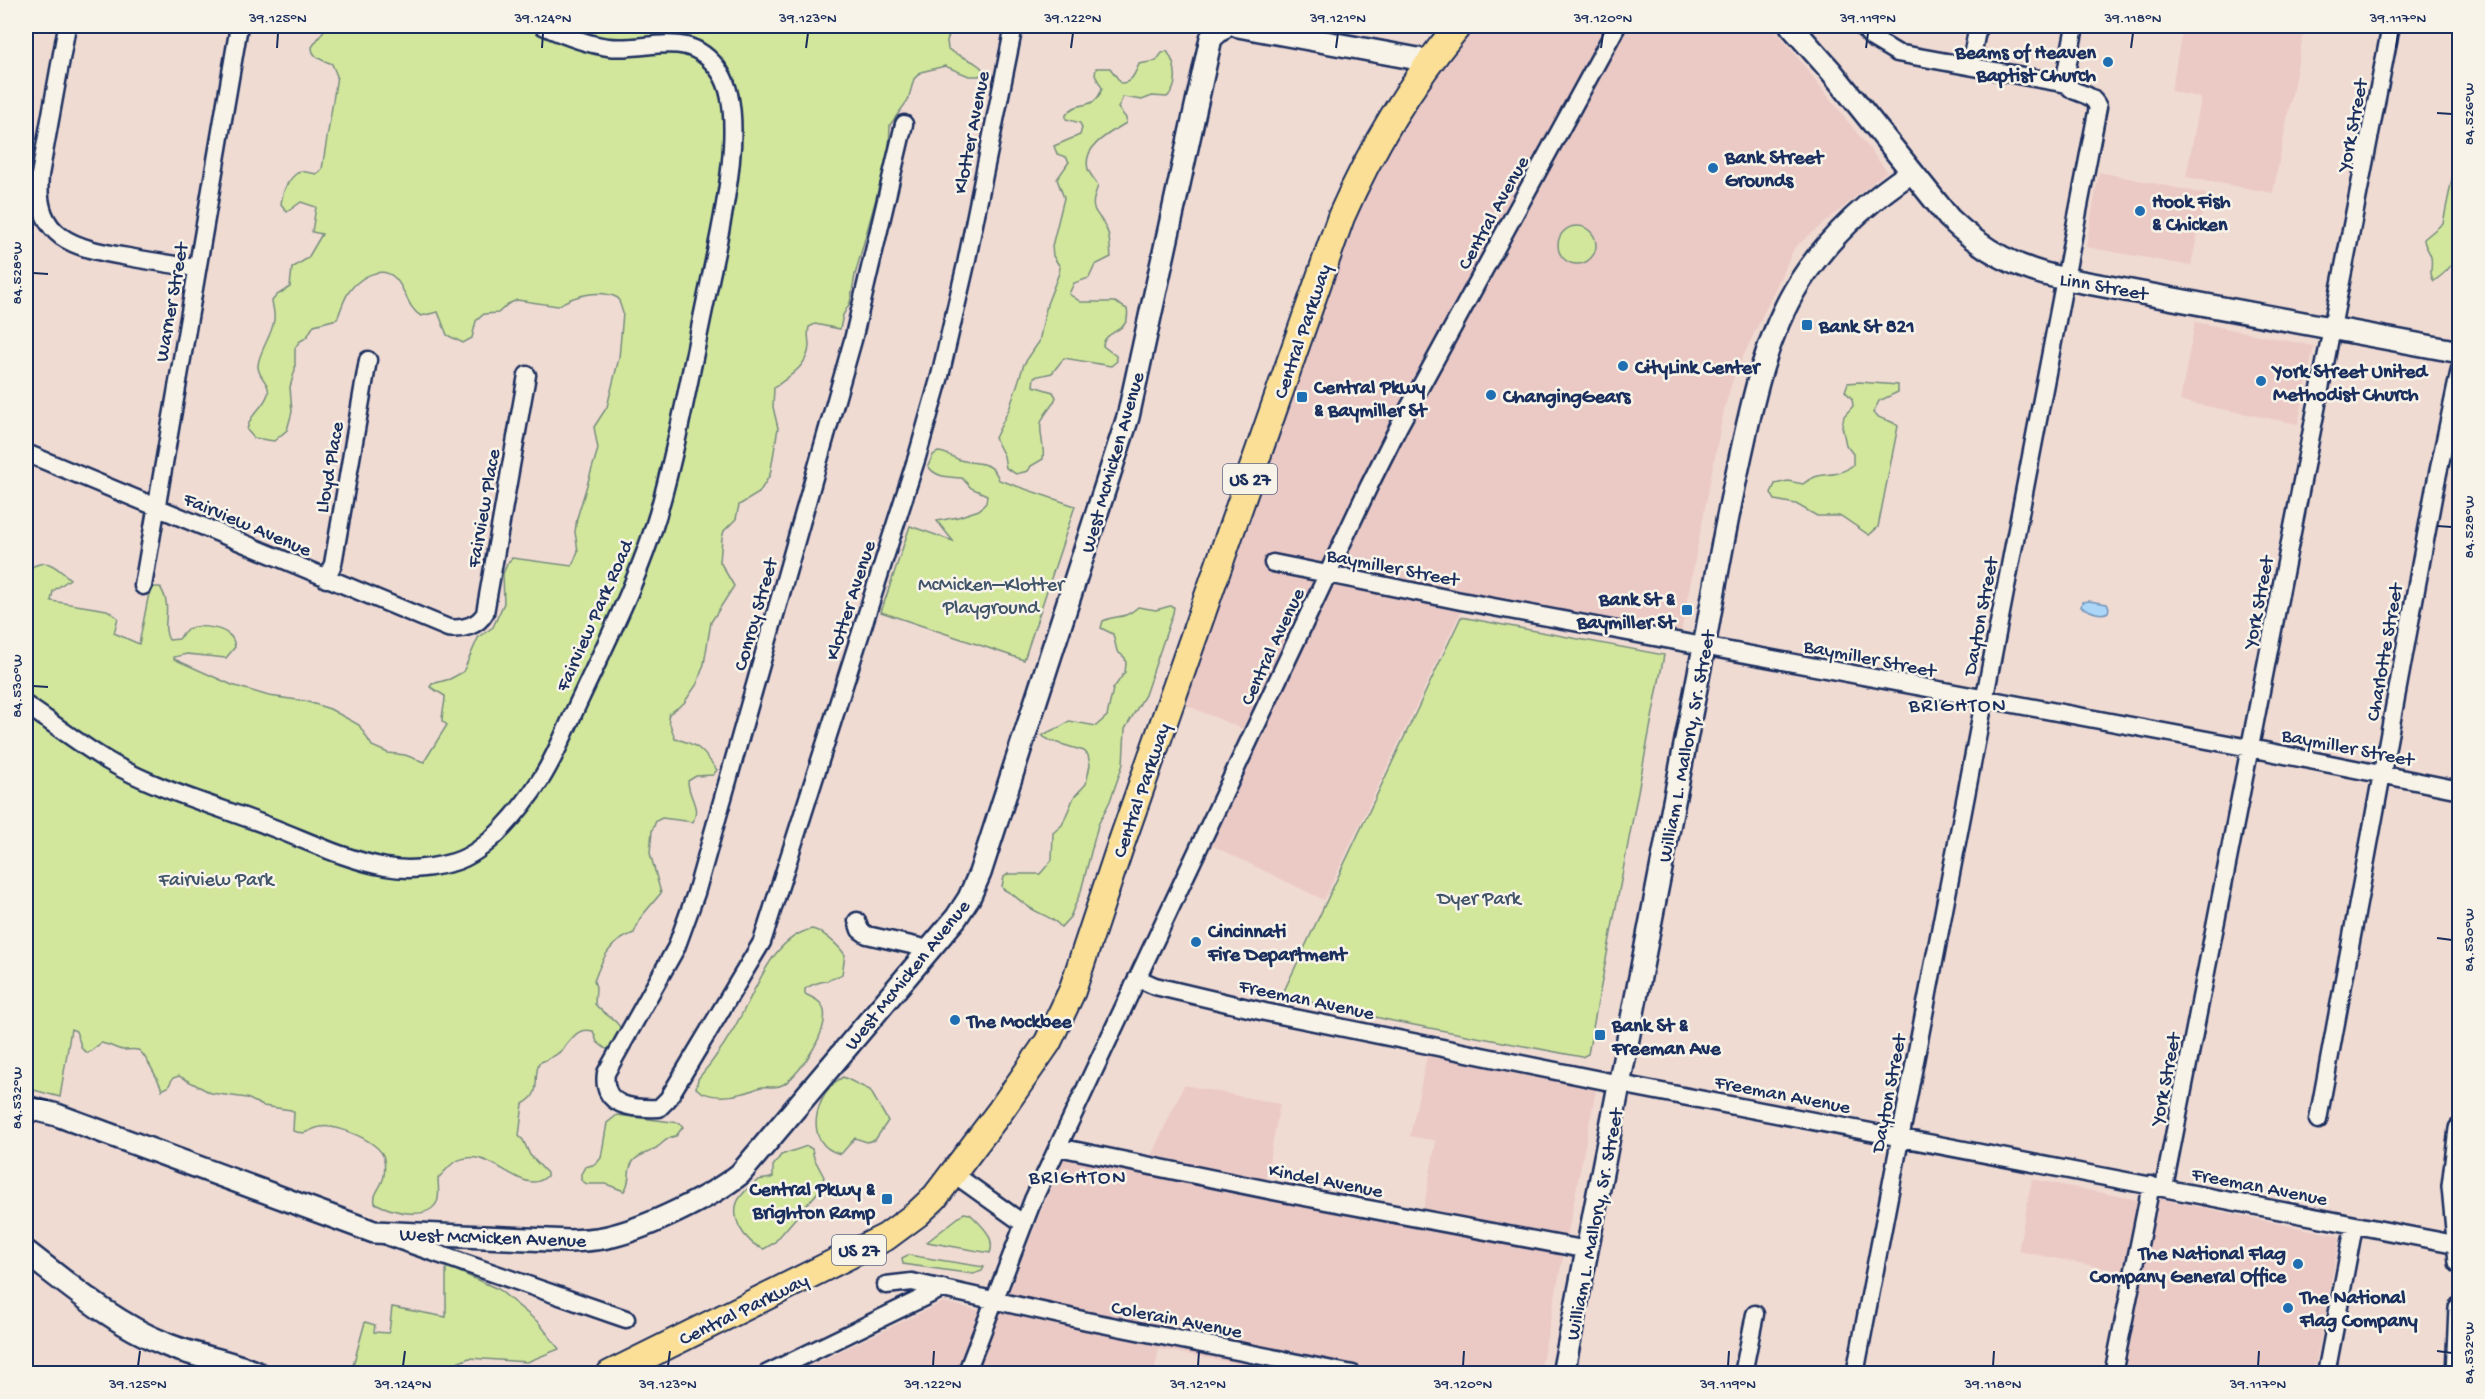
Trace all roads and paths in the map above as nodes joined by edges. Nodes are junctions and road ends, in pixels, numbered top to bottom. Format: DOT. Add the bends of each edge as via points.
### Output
graph roads {
  1 [pos="67,26"];
  2 [pos="239,26"];
  3 [pos="543,26"];
  4 [pos="1014,26"];
  5 [pos="1225,26"];
  6 [pos="1238,26"];
  7 [pos="1458,26"];
  8 [pos="1617,26"];
  9 [pos="1791,26"];
  10 [pos="1862,26"];
  11 [pos="1978,26"];
  12 [pos="2075,26"];
  13 [pos="2391,26"];
  14 [pos="1429,61"];
  15 [pos="1970,66"];
  16 [pos="2067,84"];
  17 [pos="904,124"];
  18 [pos="1912,171"];
  19 [pos="197,268"];
  20 [pos="2066,279"];
  21 [pos="2332,328"];
  22 [pos="2460,352"];
  23 [pos="368,360"];
  24 [pos="2460,369"];
  25 [pos="527,375"];
  26 [pos="26,453"];
  27 [pos="155,507"];
  28 [pos="1274,563"];
  29 [pos="1328,575"];
  30 [pos="326,579"];
  31 [pos="143,586"];
  32 [pos="456,629"];
  33 [pos="1704,647"];
  34 [pos="1984,700"];
  35 [pos="26,705"];
  36 [pos="2250,748"];
  37 [pos="2382,774"];
  38 [pos="2460,790"];
  39 [pos="857,921"];
  40 [pos="929,949"];
  41 [pos="1137,978"];
  42 [pos="1620,1084"];
  43 [pos="611,1098"];
  44 [pos="26,1107"];
  45 [pos="2318,1120"];
  46 [pos="2460,1129"];
  47 [pos="1900,1136"];
  48 [pos="1058,1146"];
  49 [pos="954,1174"];
  50 [pos="2158,1186"];
  51 [pos="1024,1224"];
  52 [pos="2354,1226"];
  53 [pos="374,1232"];
  54 [pos="1588,1250"];
  55 [pos="2459,1251"];
  56 [pos="26,1252"];
  57 [pos="885,1285"];
  58 [pos="943,1288"];
  59 [pos="995,1300"];
  60 [pos="2460,1308"];
  61 [pos="1755,1314"];
  62 [pos="626,1319"];
  63 [pos="258,1374"];
  64 [pos="610,1374"];
  65 [pos="766,1374"];
  66 [pos="966,1374"];
  67 [pos="1353,1374"];
  68 [pos="1563,1374"];
  69 [pos="1743,1374"];
  70 [pos="1855,1374"];
  71 [pos="2113,1374"];
  72 [pos="2326,1374"];
  73 [pos="2457,1374"];
  1 -- 19 [label="street" via="39,191 46,221 63,239 92,251"];
  2 -- 19 [label="street, Warner Street"];
  3 -- 35 [label="street, Fairview Park Road" via="607,47 676,43 691,47 709,59 724,79 732,142 723,213 658,512 626,600 543,777 490,842 458,862 406,870 384,867 155,783 109,762"];
  4 -- 43 [label="street, Klotter Avenue" via="940,376 762,942 668,1099 659,1108 647,1109 620,1104"];
  5 -- 40 [label="street, West McMicken Avenue" via="1211,38 1128,417 980,873 956,918"];
  6 -- 14 [label="street"];
  7 -- 14 [label="main road, Central Parkway / US 27"];
  8 -- 29 [label="street, Central Avenue" via="1399,426"];
  9 -- 18 [label="street, Linn Street"];
  10 -- 15 [label="street" via="1872,38 1897,52"];
  11 -- 15 [label="street"];
  12 -- 16 [label="street"];
  13 -- 21 [label="street, York Street"];
  14 -- 49 [label="main road, Central Parkway / US 27" via="1380,137 1341,217 1064,1009 1028,1072"];
  15 -- 16 [label="street"];
  16 -- 20 [label="street, Dayton Street" via="2075,93 2094,99 2098,107"];
  17 -- 43 [label="street, Conroy Street" via="850,351 696,893 676,948 606,1073 606,1090"];
  18 -- 20 [label="street, Linn Street" via="1949,218 1971,238 2016,265"];
  18 -- 33 [label="street, William L. Mallory, Sr. Street" via="1860,210 1818,256 1798,284 1773,338 1750,414"];
  19 -- 27 [label="street, Warner Street"];
  20 -- 21 [label="street, Linn Street"];
  20 -- 34 [label="street, Dayton Street"];
  21 -- 22 [label="street, Linn Street"];
  21 -- 36 [label="street, York Street"];
  23 -- 30 [label="street, Lloyd Place" via="333,564"];
  24 -- 37 [label="street, Charlotte Street"];
  25 -- 32 [label="street, Fairview Place" via="484,613 481,620"];
  26 -- 27 [label="street, Fairview Avenue"];
  27 -- 30 [label="street, Fairview Avenue"];
  27 -- 31 [label="street, Warner Street"];
  28 -- 29 [label="street, Baymiller Street"];
  29 -- 33 [label="street, Baymiller Street"];
  29 -- 41 [label="street, Central Avenue"];
  30 -- 32 [label="street, Fairview Avenue"];
  33 -- 34 [label="street, Baymiller Street"];
  33 -- 42 [label="street, William L. Mallory, Sr. Street"];
  34 -- 36 [label="street, Baymiller Street"];
  34 -- 47 [label="street, Dayton Street"];
  36 -- 37 [label="street, Baymiller Street"];
  36 -- 50 [label="street, York Street"];
  37 -- 38 [label="street, Baymiller Street"];
  37 -- 45 [label="street, Charlotte Street"];
  39 -- 40 [label="street" via="867,935"];
  40 -- 53 [label="street, West McMicken Avenue" via="740,1174 702,1198 630,1230 595,1240"];
  41 -- 42 [label="street, Freeman Avenue" via="1155,986 1265,1012"];
  41 -- 48 [label="street, Central Avenue"];
  42 -- 47 [label="street, Freeman Avenue"];
  42 -- 54 [label="street, William L. Mallory, Sr. Street"];
  44 -- 53 [label="street, West McMicken Avenue"];
  46 -- 55 [label="street" via="2453,1186"];
  47 -- 50 [label="street, Freeman Avenue"];
  47 -- 70 [label="street, Dayton Street"];
  48 -- 51 [label="street, Central Avenue"];
  48 -- 54 [label="street, Kindel Avenue"];
  49 -- 51 [label="street"];
  49 -- 64 [label="main road, Central Parkway / US 27" via="917,1214 886,1237"];
  50 -- 52 [label="street, Freeman Avenue"];
  50 -- 71 [label="street, York Street"];
  51 -- 59 [label="street, Central Avenue"];
  52 -- 55 [label="street, Freeman Avenue"];
  52 -- 72 [label="street"];
  53 -- 62 [label="street"];
  54 -- 68 [label="street, William L. Mallory, Sr. Street"];
  56 -- 63 [label="main road" via="102,1309 139,1331 164,1344"];
  57 -- 58 [label="street, Colerain Avenue" via="912,1282"];
  58 -- 59 [label="street, Colerain Avenue"];
  58 -- 65 [label="street"];
  59 -- 66 [label="street, Central Avenue"];
  59 -- 67 [label="street, Colerain Avenue"];
  60 -- 73 [label="street"];
  61 -- 69 [label="street"];
}
